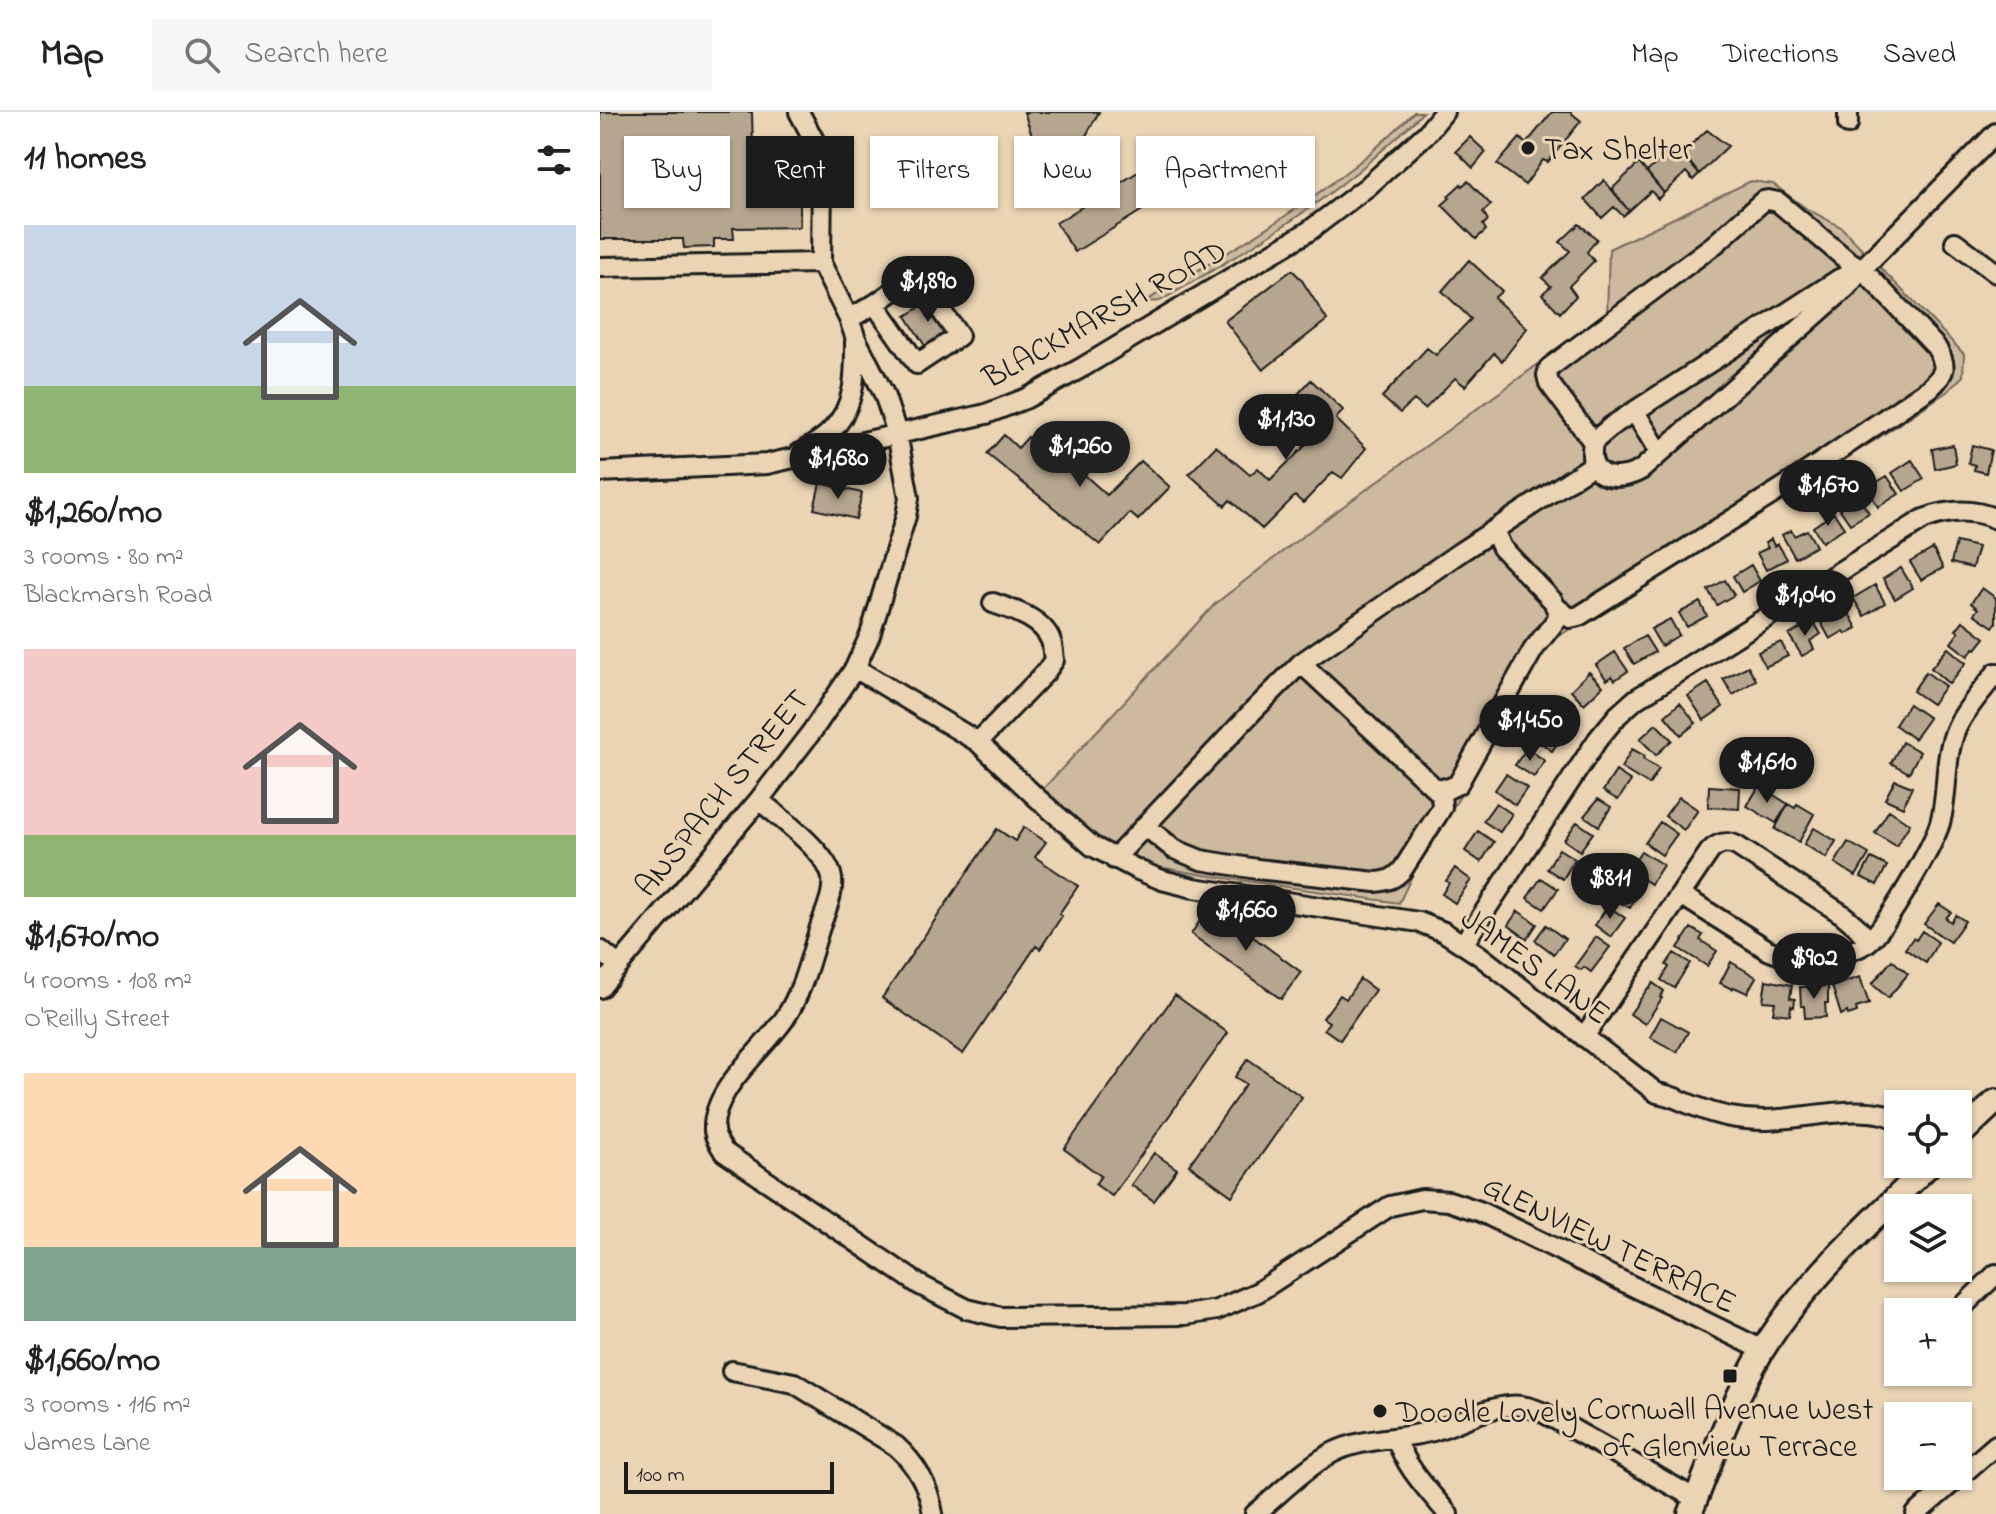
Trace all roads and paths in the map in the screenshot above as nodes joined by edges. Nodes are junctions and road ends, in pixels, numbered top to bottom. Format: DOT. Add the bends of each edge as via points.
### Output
graph roads {
  1 [pos="799,112"];
  2 [pos="1444,112"];
  3 [pos="1996,133"];
  4 [pos="1955,242"];
  5 [pos="821,263"];
  6 [pos="600,267"];
  7 [pos="1862,269"];
  8 [pos="1996,273"];
  9 [pos="875,304"];
  10 [pos="849,319"];
  11 [pos="856,339"];
  12 [pos="1635,412"];
  13 [pos="897,433"];
  14 [pos="1593,442"];
  15 [pos="1659,452"];
  16 [pos="793,458"];
  17 [pos="1593,465"];
  18 [pos="600,472"];
  19 [pos="1996,519"];
  20 [pos="1494,530"];
  21 [pos="993,603"];
  22 [pos="1556,607"];
  23 [pos="1301,663"];
  24 [pos="855,668"];
  25 [pos="1996,673"];
  26 [pos="978,742"];
  27 [pos="1438,788"];
  28 [pos="759,800"];
  29 [pos="1145,826"];
  30 [pos="1114,859"];
  31 [pos="1681,895"];
  32 [pos="1869,941"];
  33 [pos="1464,943"];
  34 [pos="600,950"];
  35 [pos="619,966"];
  36 [pos="600,988"];
  37 [pos="1584,1037"];
  38 [pos="1996,1102"];
  39 [pos="1884,1115"];
  40 [pos="1972,1124"];
  41 [pos="1916,1178"];
  42 [pos="1996,1274"];
  43 [pos="1971,1298"];
  44 [pos="1763,1350"];
  45 [pos="732,1371"];
  46 [pos="1396,1438"];
  47 [pos="1996,1445"];
  48 [pos="1693,1506"];
  49 [pos="933,1514"];
  50 [pos="1255,1514"];
  51 [pos="1448,1514"];
  52 [pos="1916,1514"];
  1 -- 5 [label="street" via="816,144 822,179"];
  2 -- 13 [label="street, BLACKMARSH ROAD" via="1386,171 1309,231 1083,367 986,414"];
  3 -- 7 [label="street"];
  4 -- 8 [label="street"];
  5 -- 6 [label="street"];
  5 -- 10 [label="street"];
  7 -- 12 [label="street"];
  7 -- 14 [label="street" via="1778,202 1763,201 1715,244 1549,368 1549,383"];
  7 -- 15 [label="street"];
  7 -- 22 [label="street" via="1936,347 1943,359 1939,380 1795,480 1587,612 1570,618"];
  9 -- 9 [label="street" via="916,275 959,336 917,364"];
  9 -- 10 [label="street"];
  10 -- 11 [label="street"];
  11 -- 13 [label="street, ANSPACH STREET"];
  11 -- 16 [label="street" via="855,381 846,413 830,433"];
  12 -- 14 [label="street"];
  12 -- 15 [label="street"];
  13 -- 16 [label="street, BLACKMARSH ROAD"];
  13 -- 24 [label="street, ANSPACH STREET" via="909,498 906,516"];
  14 -- 17 [label="street"];
  15 -- 17 [label="street" via="1632,475 1610,476"];
  16 -- 18 [label="street, BLACKMARSH ROAD" via="767,464"];
  17 -- 20 [label="street"];
  19 -- 33 [label="street" via="1963,511 1924,519 1636,699 1598,739"];
  20 -- 22 [label="street" via="1502,548"];
  20 -- 23 [label="street"];
  21 -- 26 [label="street" via="1045,630 1054,660"];
  22 -- 27 [label="street" via="1554,624 1533,650 1458,784"];
  23 -- 27 [label="street"];
  23 -- 29 [label="street"];
  24 -- 26 [label="street, JAMES LANE"];
  24 -- 28 [label="street, ANSPACH STREET"];
  25 -- 32 [label="street" via="1957,727 1931,845"];
  26 -- 30 [label="street, JAMES LANE" via="1092,846"];
  27 -- 29 [label="street" via="1438,814 1403,869 1387,881 1201,860 1174,849"];
  28 -- 35 [label="street, ANSPACH STREET"];
  28 -- 44 [label="street, GLENVIEW TERRACE" via="824,861 832,876 830,897 800,990 785,1019 725,1091 714,1132 724,1152 920,1285 967,1309 1001,1317 1217,1310 1258,1292 1390,1206 1422,1199 1449,1201"];
  29 -- 30 [label="street"];
  30 -- 33 [label="street, JAMES LANE" via="1194,888 1419,922"];
  31 -- 32 [label="street" via="1781,955 1838,953"];
  31 -- 32 [label="street" via="1713,848 1733,844 1842,914"];
  31 -- 37 [label="street"];
  33 -- 37 [label="street, JAMES LANE"];
  34 -- 35 [label="street"];
  35 -- 36 [label="street, ANSPACH STREET"];
  37 -- 39 [label="street, JAMES LANE" via="1657,1093 1722,1115 1765,1120 1859,1111"];
  38 -- 40 [label="main road"];
  41 -- 44 [label="main road" via="1826,1267"];
  42 -- 43 [label="street"];
  44 -- 48 [label="main road"];
  45 -- 49 [label="street" via="794,1383 896,1446 920,1474"];
  46 -- 48 [label="street" via="1496,1408 1525,1406"];
  46 -- 50 [label="street" via="1330,1454"];
  46 -- 51 [label="street" via="1413,1473"];
  47 -- 52 [label="street"];
}
